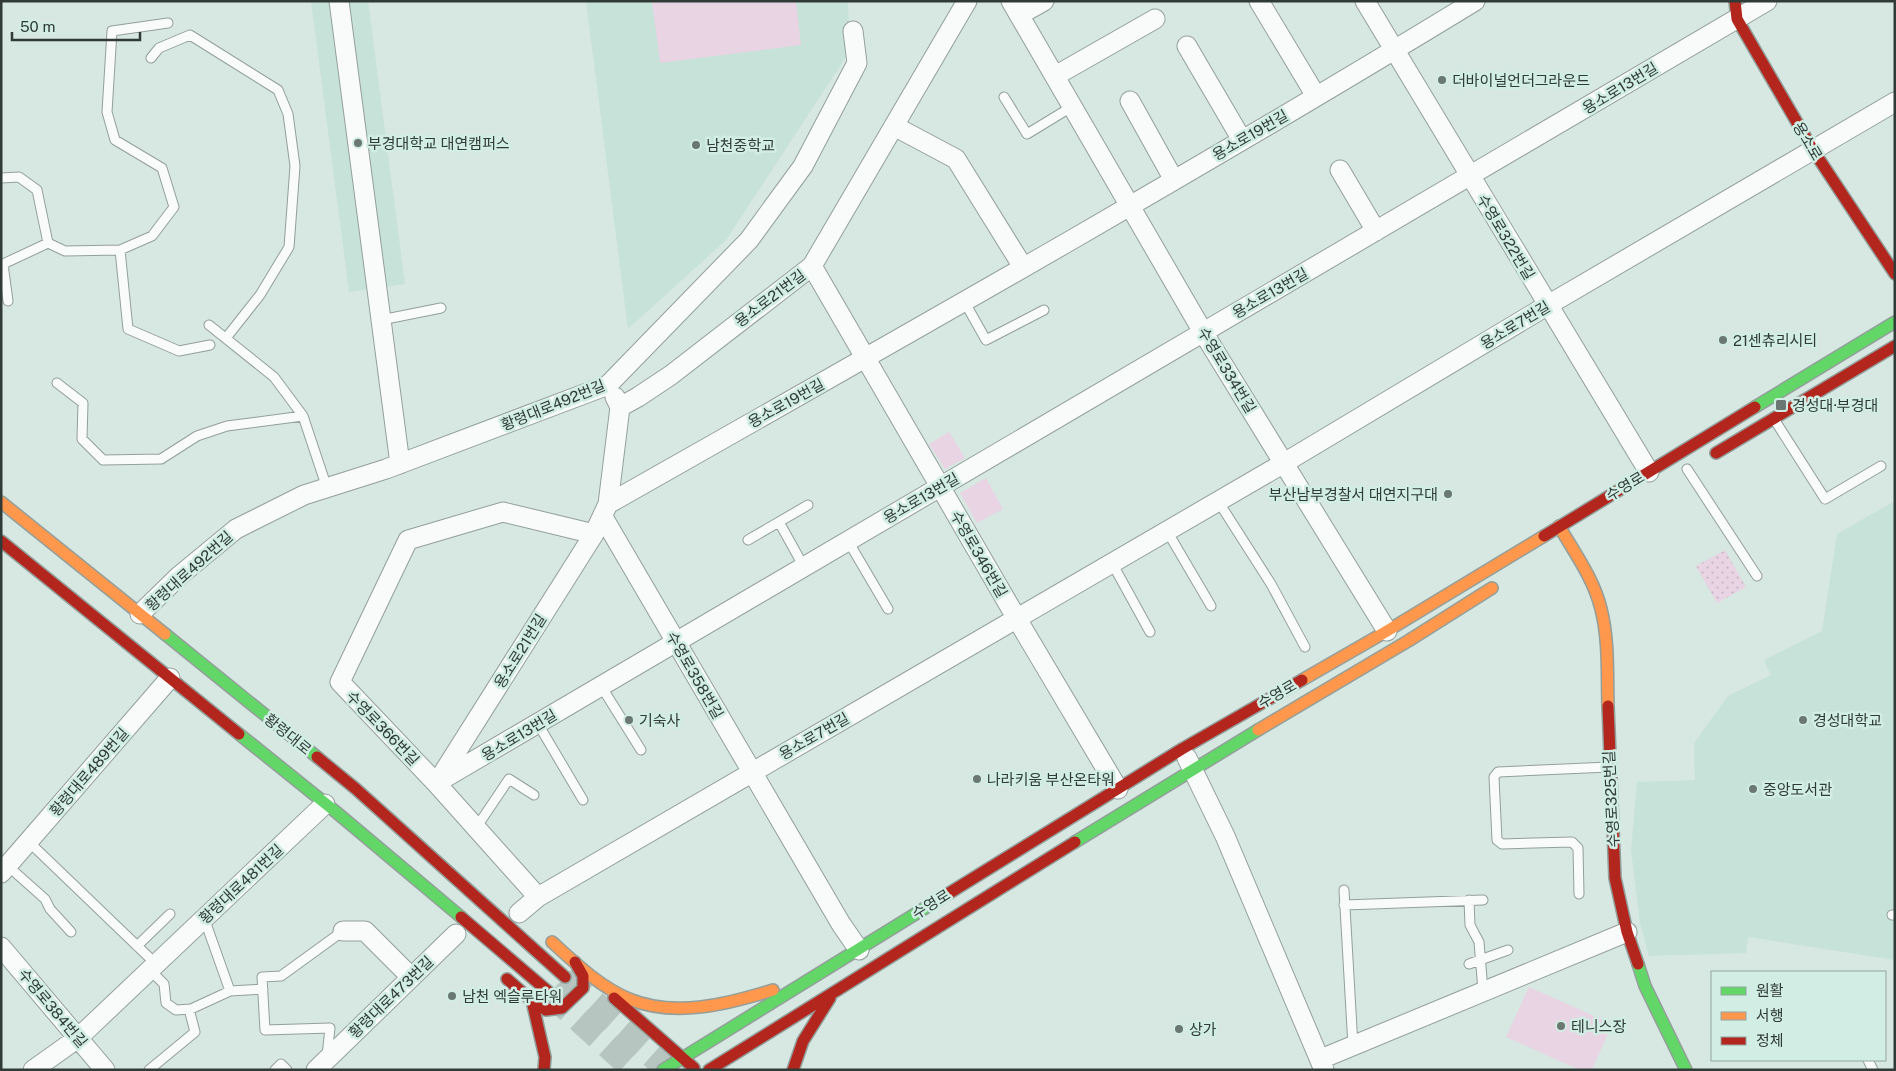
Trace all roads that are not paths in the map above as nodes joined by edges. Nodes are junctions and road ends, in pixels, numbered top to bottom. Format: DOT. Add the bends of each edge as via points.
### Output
graph roads {
  1 [pos="339,1"];
  2 [pos="967,1"];
  3 [pos="1044,1"];
  4 [pos="1258,1"];
  5 [pos="1365,1"];
  6 [pos="1475,1"];
  7 [pos="1766,1"];
  8 [pos="1015,8"];
  9 [pos="1736,10"];
  10 [pos="1155,19"];
  11 [pos="168,23"];
  12 [pos="853,31"];
  13 [pos="1187,46"];
  14 [pos="1394,50"];
  15 [pos="151,58"];
  16 [pos="1055,76"];
  17 [pos="1316,96"];
  18 [pos="1004,97"];
  19 [pos="1130,101"];
  20 [pos="1895,102"];
  21 [pos="1073,106"];
  22 [pos="894,126"];
  23 [pos="1242,140"];
  24 [pos="1813,150"];
  25 [pos="1340,170"];
  26 [pos="1469,177"];
  27 [pos="1,178"];
  28 [pos="1174,180"];
  29 [pos="1131,205"];
  30 [pos="1376,231"];
  31 [pos="48,243"];
  32 [pos="1875,245"];
  33 [pos="120,250"];
  34 [pos="1895,252"];
  35 [pos="2,265"];
  36 [pos="812,266"];
  37 [pos="1023,267"];
  38 [pos="1895,274"];
  39 [pos="8,301"];
  40 [pos="964,302"];
  41 [pos="1548,305"];
  42 [pos="441,308"];
  43 [pos="1044,310"];
  44 [pos="381,320"];
  45 [pos="1895,322"];
  46 [pos="208,325"];
  47 [pos="1203,332"];
  48 [pos="226,338"];
  49 [pos="210,345"];
  50 [pos="1895,346"];
  51 [pos="865,358"];
  52 [pos="57,383"];
  53 [pos="608,385"];
  54 [pos="620,407"];
  55 [pos="303,416"];
  56 [pos="1774,418"];
  57 [pos="1284,463"];
  58 [pos="400,464"];
  59 [pos="1881,466"];
  60 [pos="1691,467"];
  61 [pos="1649,472"];
  62 [pos="940,487"];
  63 [pos="327,488"];
  64 [pos="1218,501"];
  65 [pos="1,502"];
  66 [pos="808,505"];
  67 [pos="606,511"];
  68 [pos="779,522"];
  69 [pos="1559,526"];
  70 [pos="1167,531"];
  71 [pos="594,534"];
  72 [pos="748,540"];
  73 [pos="1,541"];
  74 [pos="848,541"];
  75 [pos="1112,563"];
  76 [pos="804,567"];
  77 [pos="1757,576"];
  78 [pos="1505,580"];
  79 [pos="1211,606"];
  80 [pos="888,609"];
  81 [pos="140,614"];
  82 [pos="1017,619"];
  83 [pos="1387,631"];
  84 [pos="1150,632"];
  85 [pos="676,642"];
  86 [pos="1305,647"];
  87 [pos="170,678"];
  88 [pos="601,686"];
  89 [pos="538,724"];
  90 [pos="1182,749"];
  91 [pos="641,750"];
  92 [pos="1609,767"];
  93 [pos="1193,769"];
  94 [pos="752,772"];
  95 [pos="436,784"];
  96 [pos="1118,788"];
  97 [pos="356,789"];
  98 [pos="534,795"];
  99 [pos="583,800"];
  100 [pos="388,802"];
  101 [pos="331,808"];
  102 [pos="476,828"];
  103 [pos="29,842"];
  104 [pos="354,844"];
  105 [pos="5,870"];
  106 [pos="1344,890"];
  107 [pos="1579,894"];
  108 [pos="538,897"];
  109 [pos="1469,900"];
  110 [pos="1483,900"];
  111 [pos="1344,905"];
  112 [pos="519,913"];
  113 [pos="170,914"];
  114 [pos="206,922"];
  115 [pos="343,931"];
  116 [pos="71,932"];
  117 [pos="540,932"];
  118 [pos="1627,932"];
  119 [pos="456,934"];
  120 [pos="137,946"];
  121 [pos="1,947"];
  122 [pos="859,950"];
  123 [pos="1508,950"];
  124 [pos="1481,960"];
  125 [pos="575,962"];
  126 [pos="1469,964"];
  127 [pos="153,967"];
  128 [pos="498,971"];
  129 [pos="824,972"];
  130 [pos="411,977"];
  131 [pos="565,977"];
  132 [pos="263,989"];
  133 [pos="834,990"];
  134 [pos="230,991"];
  135 [pos="1483,991"];
  136 [pos="550,993"];
  137 [pos="532,1001"];
  138 [pos="189,1009"];
  139 [pos="78,1038"];
  140 [pos="1354,1046"];
  141 [pos="683,1057"];
  142 [pos="322,1065"];
  143 [pos="1322,1065"];
  144 [pos="33,1070"];
  145 [pos="105,1070"];
  146 [pos="149,1070"];
  147 [pos="275,1070"];
  148 [pos="287,1070"];
  149 [pos="544,1070"];
  150 [pos="663,1070"];
  151 [pos="696,1070"];
  152 [pos="709,1070"];
  153 [pos="793,1070"];
  154 [pos="1686,1070"];
  1 -- 44 [label="street"];
  2 -- 22 [label="street, 용소로21번길"];
  3 -- 8 [label="street"];
  4 -- 17 [label="street"];
  5 -- 14 [label="street, 수영로322번길"];
  6 -- 14 [label="street, 용소로19번길"];
  7 -- 9 [label="street, 용소로13번길"];
  8 -- 16 [label="street, 수영로334번길"];
  9 -- 24 [label="main road, 용소로"];
  9 -- 26 [label="street, 용소로13번길"];
  10 -- 16 [label="street"];
  11 -- 33 [label="lane" via="112,31 108,112 115,140 162,168 174,207 152,236"];
  12 -- 53 [label="street, 황령대로492번길" via="857,63 803,166 749,240"];
  13 -- 23 [label="street"];
  14 -- 17 [label="street, 용소로19번길"];
  14 -- 26 [label="street, 수영로322번길"];
  15 -- 48 [label="lane" via="159,48 190,35 278,90 288,114 295,166 289,247 260,295"];
  16 -- 21 [label="street, 수영로334번길"];
  17 -- 23 [label="street, 용소로19번길"];
  18 -- 21 [label="lane" via="1027,134"];
  19 -- 28 [label="street"];
  20 -- 24 [label="street, 용소로7번길"];
  21 -- 29 [label="street, 수영로334번길"];
  22 -- 36 [label="street, 용소로21번길"];
  22 -- 37 [label="street" via="956,159"];
  23 -- 28 [label="street, 용소로19번길"];
  24 -- 32 [label="main road, 용소로"];
  24 -- 41 [label="street, 용소로7번길"];
  25 -- 30 [label="street"];
  26 -- 30 [label="street, 용소로13번길"];
  26 -- 41 [label="street, 수영로322번길"];
  27 -- 31 [label="lane" via="19,177 37,190"];
  28 -- 29 [label="street, 용소로19번길"];
  29 -- 37 [label="street, 용소로19번길"];
  29 -- 47 [label="street, 수영로334번길"];
  30 -- 47 [label="street, 용소로13번길"];
  31 -- 33 [label="lane" via="65,251"];
  31 -- 35 [label="lane"];
  32 -- 34 [label="main road"];
  32 -- 38 [label="main road, 용소로"];
  33 -- 49 [label="lane" via="128,328 180,351"];
  35 -- 39 [label="lane"];
  36 -- 51 [label="street, 수영로346번길"];
  36 -- 54 [label="street, 용소로21번길" via="670,375"];
  37 -- 40 [label="street, 용소로19번길"];
  40 -- 43 [label="lane" via="986,340"];
  40 -- 51 [label="street, 용소로19번길"];
  41 -- 57 [label="street, 용소로7번길"];
  41 -- 61 [label="street, 수영로322번길"];
  42 -- 44 [label="lane"];
  44 -- 58 [label="street"];
  45 -- 61 [label="main road, 수영로"];
  46 -- 48 [label="lane"];
  47 -- 57 [label="street, 수영로334번길"];
  47 -- 62 [label="street, 용소로13번길"];
  48 -- 55 [label="lane" via="274,377"];
  50 -- 56 [label="main road"];
  51 -- 62 [label="street, 수영로346번길"];
  51 -- 67 [label="street, 용소로19번길"];
  52 -- 55 [label="lane" via="84,403 82,438 103,460 161,459 196,436 227,426"];
  53 -- 54 [label="street"];
  53 -- 58 [label="street, 황령대로492번길"];
  54 -- 67 [label="street"];
  55 -- 63 [label="lane"];
  56 -- 59 [label="lane" via="1825,499"];
  56 -- 60 [label="main road"];
  57 -- 64 [label="street, 용소로7번길"];
  57 -- 83 [label="street, 수영로334번길"];
  58 -- 63 [label="street, 황령대로492번길"];
  60 -- 77 [label="lane"];
  61 -- 69 [label="main road, 수영로"];
  62 -- 74 [label="street, 용소로13번길"];
  62 -- 82 [label="street, 수영로346번길"];
  63 -- 81 [label="street, 황령대로492번길" via="236,530"];
  64 -- 70 [label="street, 용소로7번길"];
  64 -- 86 [label="lane"];
  65 -- 81 [label="main road, 황령대로"];
  66 -- 68 [label="lane"];
  67 -- 71 [label="street, 용소로21번길"];
  67 -- 85 [label="street, 수영로358번길"];
  68 -- 72 [label="lane"];
  68 -- 76 [label="lane"];
  69 -- 83 [label="main road, 수영로"];
  69 -- 92 [label="main road, 수영로325번길" via="1593,586 1602,609"];
  70 -- 75 [label="street, 용소로7번길"];
  70 -- 79 [label="lane"];
  71 -- 95 [label="street, 용소로21번길"];
  71 -- 95 [label="street, 수영로366번길" via="503,512 408,540 340,682"];
  73 -- 87 [label="main road, 황령대로"];
  74 -- 76 [label="street, 용소로13번길"];
  74 -- 80 [label="lane"];
  75 -- 82 [label="street, 용소로7번길"];
  75 -- 84 [label="lane"];
  76 -- 85 [label="street, 용소로13번길"];
  78 -- 93 [label="main road, 수영로" via="1408,642"];
  81 -- 97 [label="main road, 황령대로"];
  82 -- 94 [label="street, 용소로7번길"];
  82 -- 96 [label="street, 수영로346번길"];
  83 -- 90 [label="main road, 수영로"];
  85 -- 88 [label="street, 용소로13번길"];
  85 -- 94 [label="street, 수영로358번길"];
  87 -- 101 [label="main road, 황령대로"];
  87 -- 103 [label="street, 황령대로489번길"];
  88 -- 89 [label="street, 용소로13번길"];
  88 -- 91 [label="lane"];
  89 -- 95 [label="street, 용소로13번길"];
  89 -- 99 [label="lane"];
  90 -- 93 [label="street"];
  90 -- 96 [label="main road, 수영로"];
  92 -- 107 [label="lane" via="1498,772 1494,777 1496,840 1502,844 1572,842 1578,848"];
  92 -- 118 [label="main road, 수영로325번길" via="1615,878"];
  93 -- 133 [label="main road, 수영로"];
  93 -- 143 [label="street" via="1225,836"];
  94 -- 108 [label="street, 용소로7번길"];
  94 -- 122 [label="street, 수영로358번길"];
  95 -- 102 [label="street, 수영로366번길"];
  96 -- 122 [label="main road, 수영로"];
  97 -- 100 [label="main road"];
  97 -- 131 [label="main road, 황령대로"];
  98 -- 102 [label="lane" via="509,779"];
  101 -- 104 [label="main road"];
  101 -- 114 [label="street, 황령대로481번길"];
  101 -- 136 [label="main road, 황령대로"];
  102 -- 108 [label="street, 수영로366번길"];
  103 -- 105 [label="street, 황령대로489번길"];
  103 -- 120 [label="lane"];
  105 -- 116 [label="lane, 황령대로489번길" via="45,899"];
  106 -- 111 [label="lane"];
  108 -- 112 [label="street, 용소로7번길"];
  109 -- 110 [label="lane"];
  109 -- 111 [label="lane"];
  109 -- 124 [label="lane" via="1470,925 1480,942"];
  111 -- 140 [label="lane"];
  113 -- 120 [label="lane"];
  114 -- 127 [label="street, 황령대로481번길"];
  114 -- 134 [label="lane, 황령대로481번길"];
  115 -- 130 [label="street" via="365,931"];
  115 -- 132 [label="lane" via="281,976 262,977"];
  117 -- 125 [label="main road"];
  118 -- 135 [label="street"];
  118 -- 154 [label="main road, 수영로325번길" via="1646,986"];
  119 -- 130 [label="street, 황령대로473번길"];
  120 -- 127 [label="lane"];
  121 -- 139 [label="street, 수영로384번길"];
  122 -- 129 [label="main road, 수영로"];
  123 -- 124 [label="lane"];
  124 -- 126 [label="lane"];
  124 -- 135 [label="lane"];
  125 -- 129 [label="main road" via="620,995 658,1007 703,1006 743,1000"];
  125 -- 137 [label="main road" via="583,976 583,988 562,1008 546,1010"];
  125 -- 141 [label="main road"];
  127 -- 138 [label="lane" via="164,984 166,1003 176,1010"];
  127 -- 139 [label="street, 황령대로481번길"];
  128 -- 137 [label="main road"];
  129 -- 141 [label="main road, 수영로"];
  130 -- 142 [label="street, 황령대로473번길"];
  132 -- 134 [label="lane"];
  132 -- 142 [label="lane, 황령대로473번길" via="265,1030 330,1028"];
  133 -- 152 [label="main road, 수영로"];
  133 -- 153 [label="main road" via="808,1032 795,1058"];
  134 -- 138 [label="lane"];
  135 -- 140 [label="street"];
  137 -- 149 [label="main road" via="545,1057"];
  138 -- 146 [label="lane" via="195,1032"];
  139 -- 144 [label="street, 황령대로481번길"];
  139 -- 145 [label="street, 수영로384번길"];
  140 -- 143 [label="street"];
  141 -- 150 [label="main road, 수영로"];
  141 -- 151 [label="main road"];
  147 -- 148 [label="lane" via="281,1064"];
}
